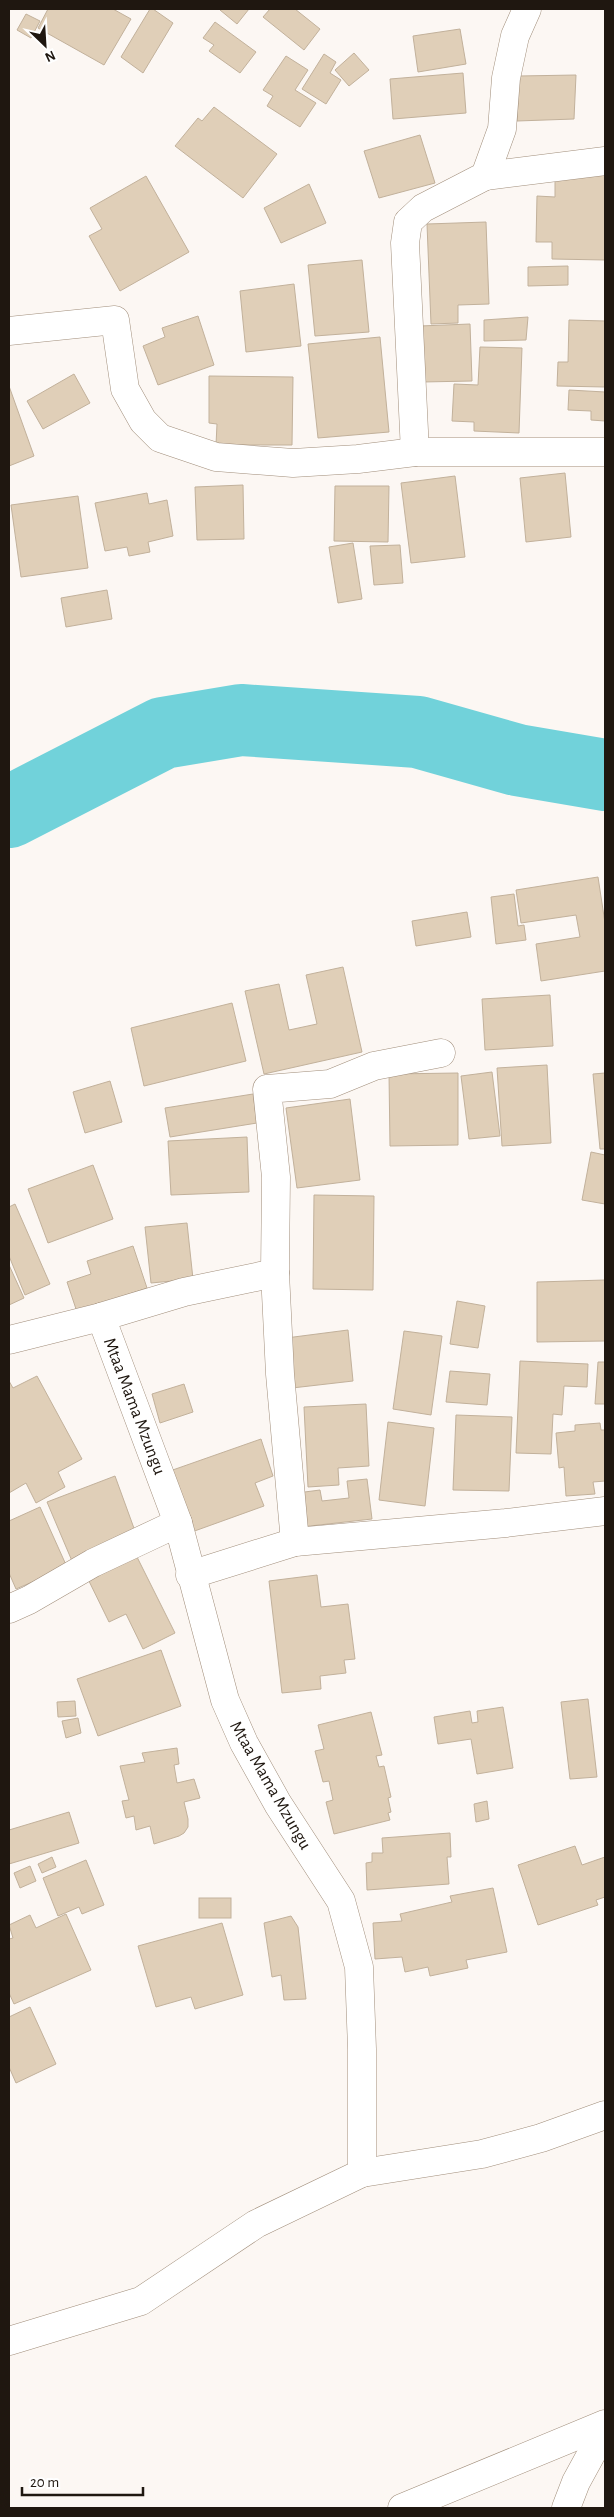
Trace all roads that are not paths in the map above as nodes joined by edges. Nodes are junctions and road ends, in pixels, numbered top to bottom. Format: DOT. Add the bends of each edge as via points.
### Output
graph roads {
  1 [pos="527,9"];
  2 [pos="605,161"];
  3 [pos="485,176"];
  4 [pos="9,331"];
  5 [pos="415,452"];
  6 [pos="605,452"];
  7 [pos="441,1053"];
  8 [pos="275,1273"];
  9 [pos="101,1317"];
  10 [pos="9,1340"];
  11 [pos="605,1510"];
  12 [pos="178,1523"];
  13 [pos="295,1542"];
  14 [pos="190,1575"];
  15 [pos="9,1609"];
  16 [pos="605,2115"];
  17 [pos="362,2173"];
  18 [pos="9,2341"];
  19 [pos="605,2424"];
  20 [pos="605,2429"];
  21 [pos="402,2508"];
  22 [pos="566,2508"];
  1 -- 3 [label="street" via="515,36 506,78 502,129"];
  2 -- 3 [label="street"];
  3 -- 5 [label="street" via="423,208 408,222 405,243"];
  4 -- 5 [label="street" via="115,320 125,389 143,421 160,438 216,457 293,463"];
  5 -- 6 [label="street"];
  7 -- 8 [label="street" via="374,1066 330,1084 267,1089 276,1177"];
  8 -- 9 [label="street" via="184,1292"];
  8 -- 13 [label="street" via="280,1374"];
  9 -- 10 [label="street"];
  9 -- 12 [label="street, Mtaa Mama Mzungu"];
  11 -- 13 [label="street"];
  12 -- 14 [label="street, Mtaa Mama Mzungu"];
  12 -- 15 [label="street"];
  13 -- 14 [label="street"];
  14 -- 17 [label="street, Mtaa Mama Mzungu" via="225,1700 244,1743 278,1804 340,1901 359,1967"];
  16 -- 17 [label="street" via="541,2138 482,2154"];
  17 -- 18 [label="street" via="256,2224 142,2301"];
  19 -- 21 [label="street"];
  20 -- 22 [label="street" via="576,2482"];
}
